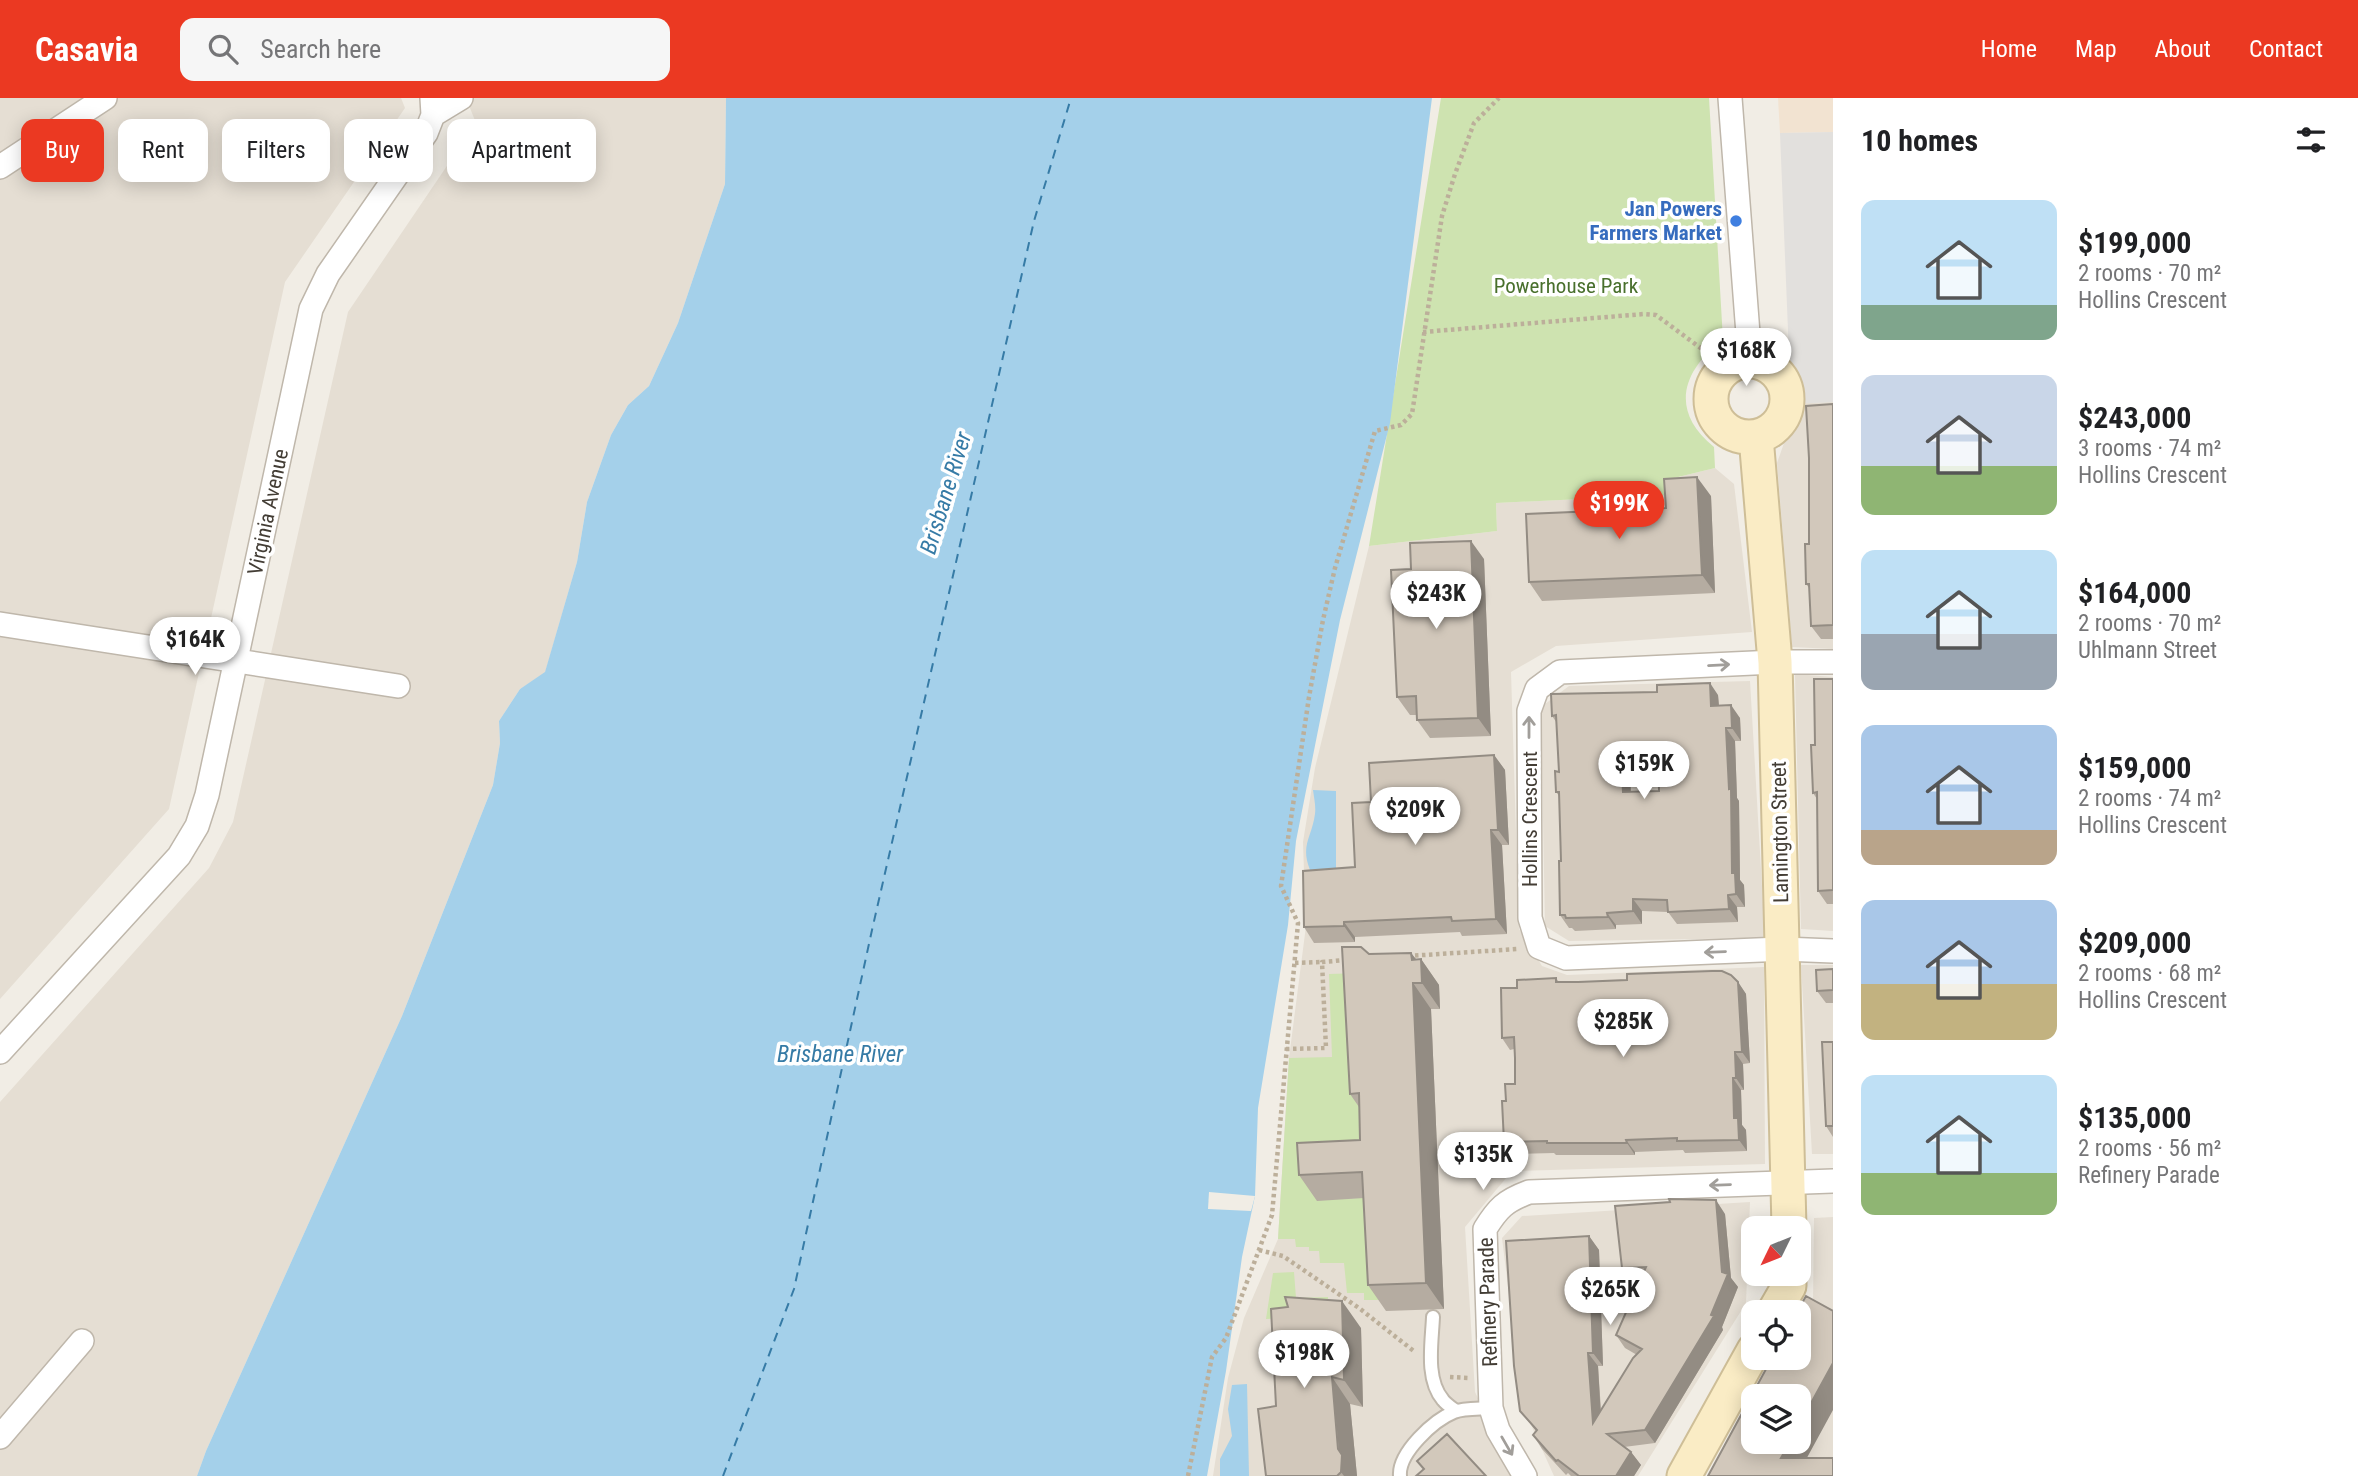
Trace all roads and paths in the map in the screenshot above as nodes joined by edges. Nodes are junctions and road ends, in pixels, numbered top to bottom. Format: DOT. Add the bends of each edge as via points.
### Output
graph roads {
  1 [pos="105,98"];
  2 [pos="461,98"];
  3 [pos="1499,98"];
  4 [pos="1730,98"];
  5 [pos="433,107"];
  6 [pos="0,167"];
  7 [pos="1423,332"];
  8 [pos="1710,355"];
  9 [pos="1750,360"];
  10 [pos="1756,437"];
  11 [pos="0,624"];
  12 [pos="237,662"];
  13 [pos="1775,662"];
  14 [pos="1833,662"];
  15 [pos="398,686"];
  16 [pos="1539,947"];
  17 [pos="1783,949"];
  18 [pos="1833,951"];
  19 [pos="1404,957"];
  20 [pos="1349,960"];
  21 [pos="1322,962"];
  22 [pos="1294,963"];
  23 [pos="1286,1049"];
  24 [pos="0,1052"];
  25 [pos="1833,1181"];
  26 [pos="1789,1182"];
  27 [pos="1789,1216"];
  28 [pos="1259,1250"];
  29 [pos="1433,1317"];
  30 [pos="82,1341"];
  31 [pos="1432,1367"];
  32 [pos="1743,1370"];
  33 [pos="1491,1378"];
  34 [pos="1492,1408"];
  35 [pos="1456,1411"];
  36 [pos="0,1437"];
  37 [pos="1188,1476"];
  38 [pos="1400,1476"];
  39 [pos="1525,1476"];
  40 [pos="1684,1476"];
  1 -- 6 [label="street"];
  2 -- 5 [label="street"];
  3 -- 7 [label="path" via="1474,123 1455,174 1442,216"];
  4 -- 9 [label="street"];
  5 -- 12 [label="street, Virginia Avenue" via="426,134 328,274 311,309"];
  7 -- 8 [label="path" via="1644,314 1656,315"];
  7 -- 22 [label="path" via="1412,414 1401,425 1375,431 1323,620 1281,886 1298,923"];
  9 -- 10 [label="street" via="1763,363 1782,379 1787,402 1777,425"];
  9 -- 10 [label="street" via="1737,362 1717,377 1710,402 1720,425 1743,437"];
  10 -- 13 [label="street, Lamington Street"];
  11 -- 12 [label="street"];
  12 -- 15 [label="street"];
  12 -- 24 [label="street, Virginia Avenue" via="207,795 197,826 179,856"];
  13 -- 14 [label="street, Hollins Crescent"];
  16 -- 13 [label="street, Hollins Crescent, one-way" via="1530,918 1529,711 1537,689 1559,672"];
  13 -- 17 [label="street, Lamington Street"];
  17 -- 16 [label="street, one-way" via="1566,958"];
  16 -- 19 [label="path"];
  17 -- 18 [label="street"];
  17 -- 26 [label="street, Lamington Street"];
  20 -- 21 [label="path"];
  21 -- 22 [label="path"];
  21 -- 23 [label="path" via="1326,1048"];
  22 -- 23 [label="path"];
  23 -- 28 [label="path" via="1272,1215"];
  25 -- 26 [label="street, Refinery Parade"];
  26 -- 27 [label="street, Lamington Street"];
  26 -- 33 [label="street, Refinery Parade, one-way" via="1529,1192 1511,1199 1496,1210 1485,1229"];
  28 -- 31 [label="path" via="1283,1256 1338,1293"];
  28 -- 37 [label="path" via="1226,1338 1212,1357"];
  29 -- 31 [label="lane"];
  30 -- 36 [label="street"];
  31 -- 33 [label="path" via="1442,1376"];
  31 -- 35 [label="lane" via="1442,1400"];
  32 -- 40 [label="street"];
  33 -- 34 [label="street, Refinery Parade"];
  34 -- 35 [label="lane"];
  34 -- 39 [label="street, Refinery Parade, one-way" via="1497,1430"];
  35 -- 38 [label="lane" via="1433,1423 1404,1457"];
}
